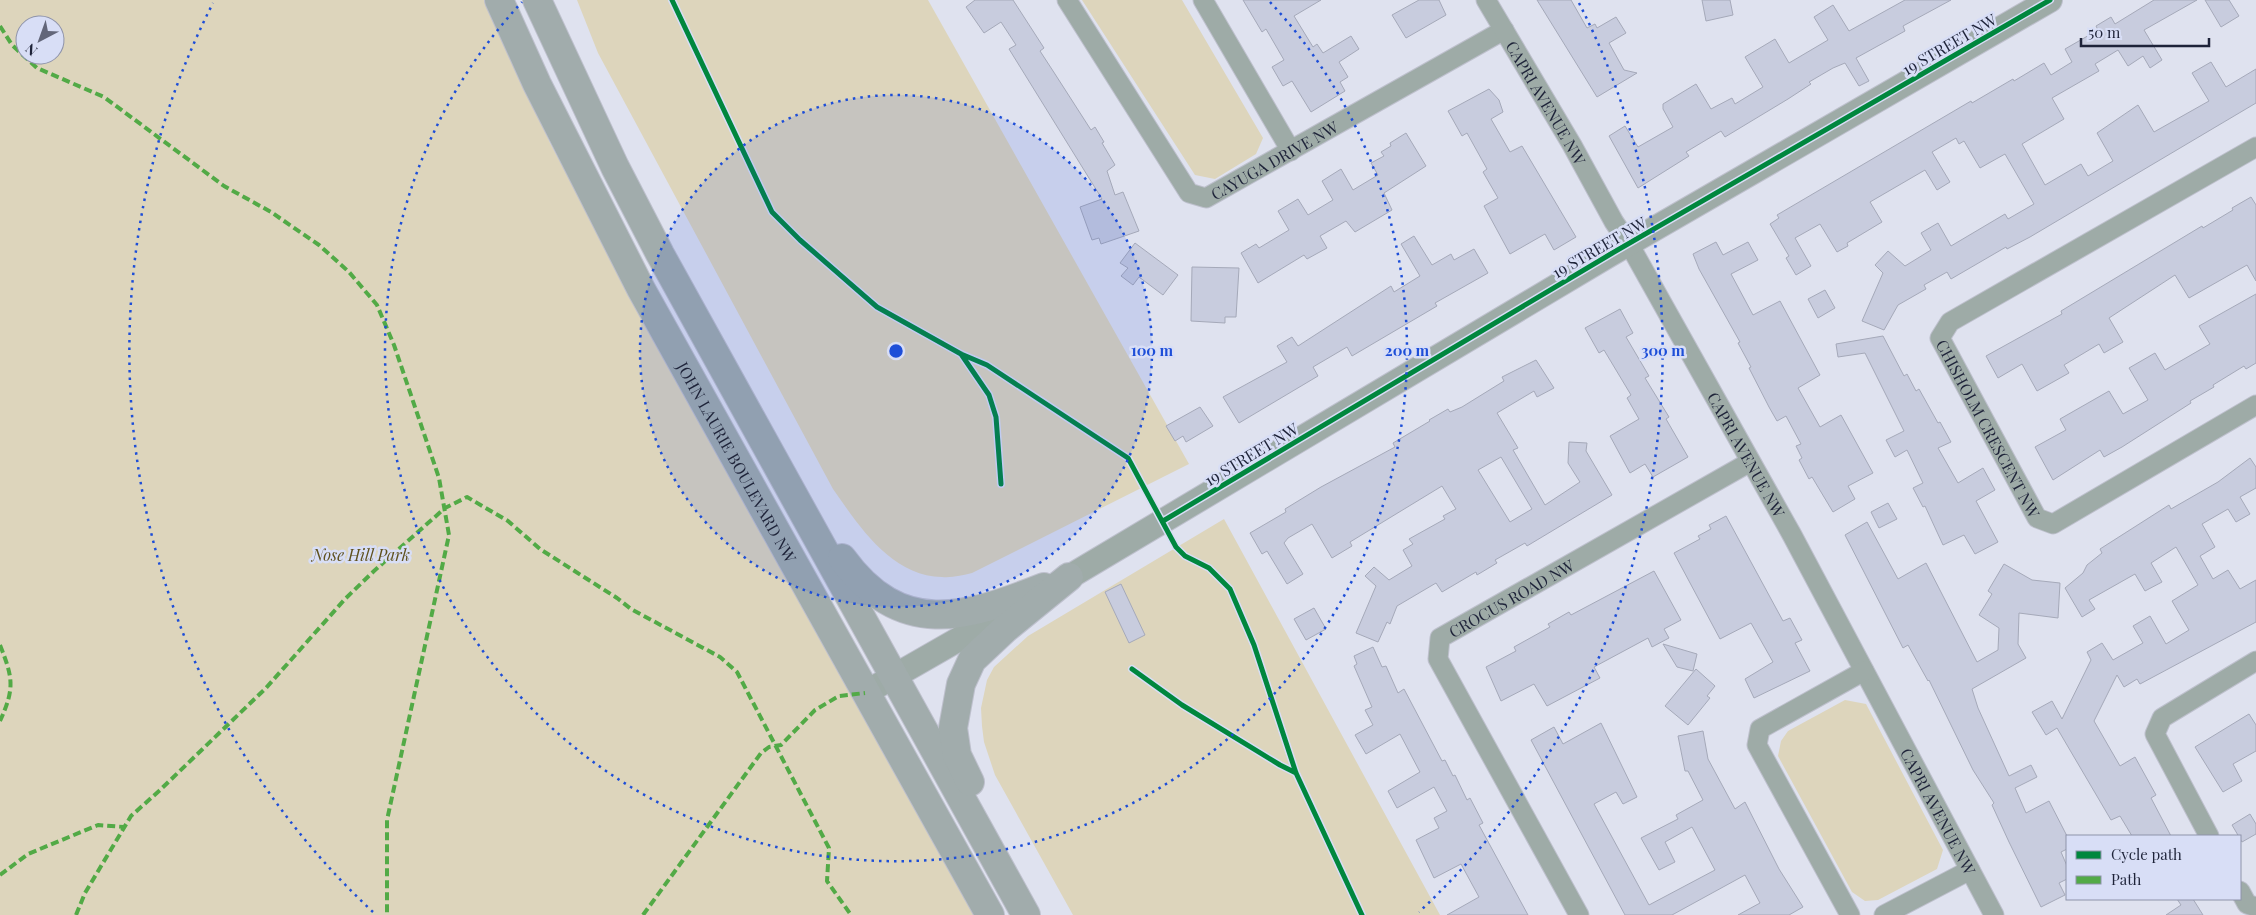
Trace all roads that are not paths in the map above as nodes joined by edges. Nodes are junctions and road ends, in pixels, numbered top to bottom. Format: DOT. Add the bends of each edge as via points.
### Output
graph roads {
  1 [pos="499,0"];
  2 [pos="537,0"];
  3 [pos="1067,0"];
  4 [pos="1203,0"];
  5 [pos="1486,0"];
  6 [pos="2050,0"];
  7 [pos="1504,30"];
  8 [pos="2256,147"];
  9 [pos="1291,151"];
  10 [pos="1629,244"];
  11 [pos="2256,405"];
  12 [pos="1750,462"];
  13 [pos="782,473"];
  14 [pos="1069,577"];
  15 [pos="2256,661"];
  16 [pos="1864,671"];
  17 [pos="894,677"];
  18 [pos="865,693"];
  19 [pos="2209,835"];
  20 [pos="1970,870"];
  21 [pos="2241,893"];
  22 [pos="2256,907"];
  23 [pos="990,915"];
  24 [pos="1026,915"];
  25 [pos="1037,915"];
  26 [pos="1578,915"];
  27 [pos="1850,915"];
  28 [pos="1884,915"];
  29 [pos="1994,915"];
  1 -- 18 [label="main road, JOHN LAURIE BOULEVARD NW" via="537,84 641,289"];
  2 -- 13 [label="main road, JOHN LAURIE BOULEVARD NW" via="638,210"];
  3 -- 9 [label="street, CAYUGA DRIVE NW" via="1189,193 1206,198"];
  4 -- 9 [label="street"];
  5 -- 7 [label="street, CAPRI AVENUE NW"];
  6 -- 10 [label="street, 19 STREET NW"];
  7 -- 9 [label="street, CAYUGA DRIVE NW"];
  7 -- 10 [label="street, CAPRI AVENUE NW"];
  8 -- 11 [label="street, CHISHOLM CRESCENT NW" via="1950,322 1940,338 2037,518 2053,524"];
  10 -- 12 [label="street, CAPRI AVENUE NW"];
  10 -- 14 [label="street, 19 STREET NW"];
  12 -- 16 [label="street, CAPRI AVENUE NW"];
  12 -- 26 [label="street, CROCUS ROAD NW" via="1440,638 1438,659"];
  13 -- 14 [label="main road" via="855,576 896,606 922,614 948,616 994,606"];
  13 -- 17 [label="main road, JOHN LAURIE BOULEVARD NW"];
  14 -- 17 [label="street, 19 STREET NW"];
  14 -- 25 [label="main road" via="972,660 961,684 953,728 956,755"];
  15 -- 19 [label="street" via="2162,718 2155,734"];
  16 -- 20 [label="street, CAPRI AVENUE NW"];
  16 -- 27 [label="street" via="1760,729 1757,745"];
  17 -- 18 [label="street, 19 STREET NW"];
  17 -- 24 [label="main road, JOHN LAURIE BOULEVARD NW"];
  18 -- 23 [label="main road, JOHN LAURIE BOULEVARD NW"];
  20 -- 28 [label="street"];
  20 -- 29 [label="street, CAPRI AVENUE NW"];
  21 -- 22 [label="street" via="2247,904"];
}
